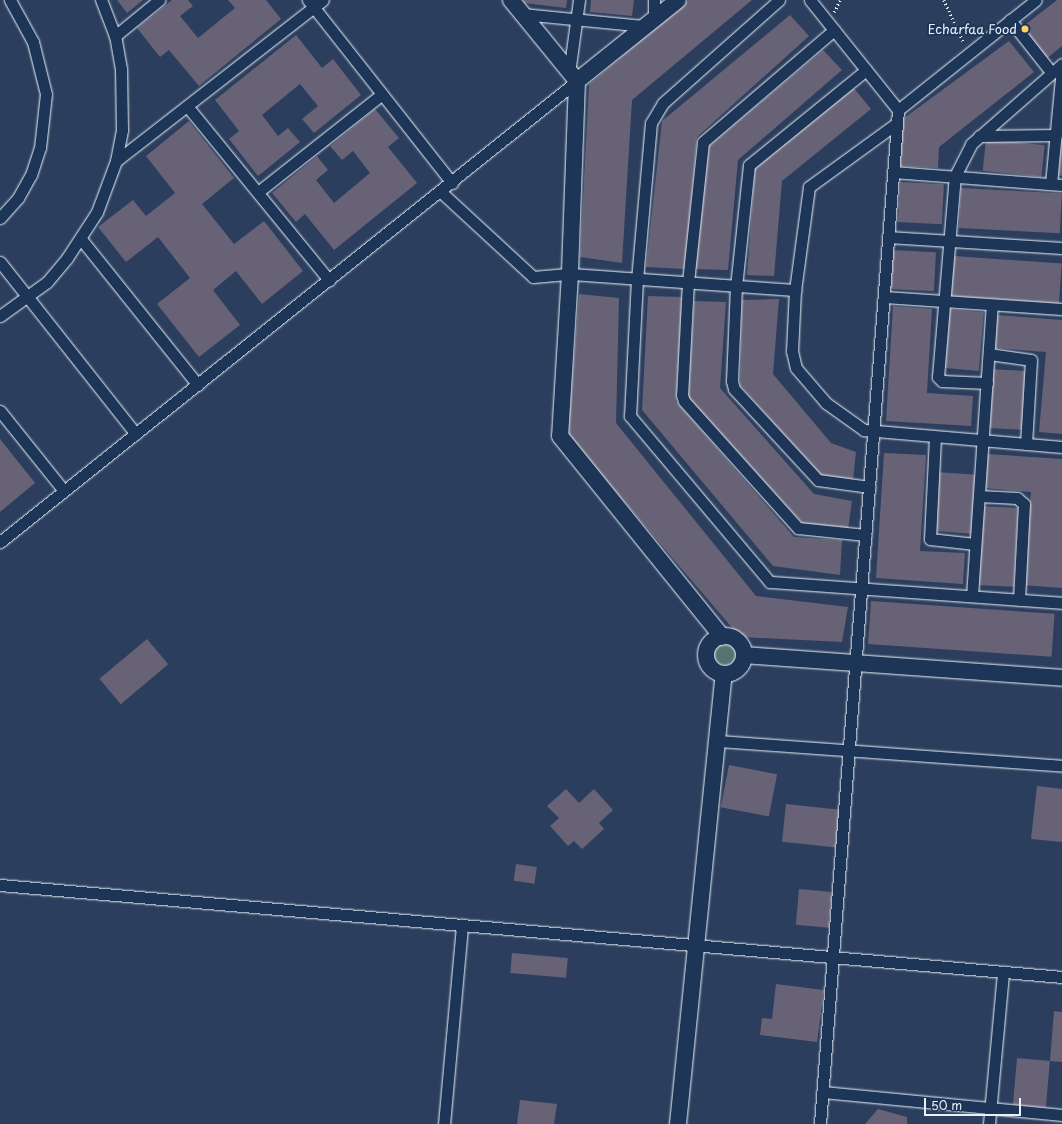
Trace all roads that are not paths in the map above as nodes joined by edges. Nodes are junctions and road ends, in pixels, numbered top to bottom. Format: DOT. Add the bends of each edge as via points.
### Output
graph roads {
  1 [pos="10,0"];
  2 [pos="102,0"];
  3 [pos="159,0"];
  4 [pos="323,0"];
  5 [pos="511,0"];
  6 [pos="579,0"];
  7 [pos="654,0"];
  8 [pos="678,0"];
  9 [pos="779,0"];
  10 [pos="810,0"];
  11 [pos="1036,0"];
  12 [pos="311,4"];
  13 [pos="522,14"];
  14 [pos="576,19"];
  15 [pos="1010,20"];
  16 [pos="650,23"];
  17 [pos="834,30"];
  18 [pos="115,36"];
  19 [pos="1062,64"];
  20 [pos="1062,68"];
  21 [pos="866,70"];
  22 [pos="1051,72"];
  23 [pos="573,77"];
  24 [pos="382,94"];
  25 [pos="187,106"];
  26 [pos="898,110"];
  27 [pos="897,123"];
  28 [pos="1056,135"];
  29 [pos="979,136"];
  30 [pos="116,161"];
  31 [pos="893,172"];
  32 [pos="955,176"];
  33 [pos="452,183"];
  34 [pos="1057,184"];
  35 [pos="258,192"];
  36 [pos="441,192"];
  37 [pos="0,218"];
  38 [pos="888,237"];
  39 [pos="81,239"];
  40 [pos="950,241"];
  41 [pos="1062,248"];
  42 [pos="0,262"];
  43 [pos="570,274"];
  44 [pos="636,279"];
  45 [pos="329,280"];
  46 [pos="688,282"];
  47 [pos="736,286"];
  48 [pos="795,290"];
  49 [pos="28,297"];
  50 [pos="884,297"];
  51 [pos="944,301"];
  52 [pos="992,305"];
  53 [pos="1062,310"];
  54 [pos="0,316"];
  55 [pos="989,354"];
  56 [pos="987,384"];
  57 [pos="198,385"];
  58 [pos="0,411"];
  59 [pos="874,433"];
  60 [pos="136,434"];
  61 [pos="935,437"];
  62 [pos="982,441"];
  63 [pos="1026,444"];
  64 [pos="1062,447"];
  65 [pos="870,487"];
  66 [pos="64,491"];
  67 [pos="979,496"];
  68 [pos="866,535"];
  69 [pos="0,542"];
  70 [pos="975,544"];
  71 [pos="862,588"];
  72 [pos="972,596"];
  73 [pos="1019,600"];
  74 [pos="1062,603"];
  75 [pos="722,637"];
  76 [pos="744,655"];
  77 [pos="856,663"];
  78 [pos="724,674"];
  79 [pos="1062,678"];
  80 [pos="717,742"];
  81 [pos="849,751"];
  82 [pos="1062,766"];
  83 [pos="0,885"];
  84 [pos="462,925"];
  85 [pos="695,946"];
  86 [pos="833,958"];
  87 [pos="1003,972"];
  88 [pos="1062,978"];
  89 [pos="822,1092"];
  90 [pos="990,1108"];
  91 [pos="1062,1116"];
  92 [pos="444,1124"];
  93 [pos="678,1124"];
  94 [pos="820,1124"];
  95 [pos="988,1124"];
  1 -- 37 [label="street" via="33,42 46,94 38,155 18,198"];
  2 -- 18 [label="street"];
  3 -- 18 [label="street"];
  4 -- 12 [label="street"];
  5 -- 13 [label="street"];
  6 -- 14 [label="street"];
  7 -- 16 [label="street"];
  8 -- 16 [label="street"];
  9 -- 44 [label="street" via="663,103 655,114 651,123"];
  10 -- 17 [label="street"];
  11 -- 15 [label="street"];
  12 -- 24 [label="street"];
  12 -- 25 [label="street"];
  13 -- 14 [label="street"];
  13 -- 23 [label="street"];
  14 -- 16 [label="street"];
  14 -- 23 [label="street"];
  15 -- 22 [label="street"];
  15 -- 26 [label="street"];
  16 -- 23 [label="street"];
  17 -- 21 [label="street"];
  17 -- 46 [label="street" via="702,142"];
  18 -- 30 [label="street" via="123,98 122,130"];
  19 -- 22 [label="street"];
  20 -- 28 [label="street"];
  21 -- 26 [label="street"];
  21 -- 47 [label="street" via="749,164"];
  22 -- 29 [label="street"];
  23 -- 33 [label="street"];
  23 -- 43 [label="street"];
  24 -- 33 [label="street"];
  24 -- 35 [label="street"];
  25 -- 30 [label="street"];
  25 -- 35 [label="street"];
  26 -- 27 [label="street"];
  27 -- 31 [label="street"];
  27 -- 48 [label="street" via="809,187"];
  28 -- 29 [label="street"];
  28 -- 34 [label="street"];
  29 -- 32 [label="street" via="965,154"];
  30 -- 39 [label="street" via="97,212"];
  31 -- 32 [label="street"];
  31 -- 38 [label="street"];
  32 -- 34 [label="street"];
  32 -- 40 [label="street"];
  33 -- 36 [label="street"];
  35 -- 45 [label="street"];
  36 -- 43 [label="street" via="533,277"];
  36 -- 45 [label="street"];
  38 -- 40 [label="street"];
  38 -- 50 [label="street"];
  39 -- 49 [label="street" via="47,282"];
  39 -- 57 [label="street"];
  40 -- 41 [label="street"];
  40 -- 51 [label="street"];
  42 -- 49 [label="street"];
  43 -- 44 [label="street"];
  43 -- 75 [label="street" via="560,436"];
  44 -- 46 [label="street"];
  44 -- 71 [label="street" via="629,409 633,421 770,582"];
  45 -- 57 [label="street"];
  46 -- 47 [label="street"];
  46 -- 68 [label="street" via="682,395 684,400 798,528"];
  47 -- 48 [label="street"];
  47 -- 65 [label="street" via="732,382 734,388 818,480"];
  48 -- 59 [label="street" via="792,351 796,368 826,402 856,426"];
  49 -- 54 [label="street"];
  49 -- 60 [label="street"];
  50 -- 51 [label="street"];
  50 -- 59 [label="street"];
  51 -- 52 [label="street"];
  51 -- 56 [label="street" via="939,380"];
  52 -- 53 [label="street"];
  52 -- 55 [label="street"];
  55 -- 56 [label="street"];
  55 -- 63 [label="street" via="1031,360"];
  56 -- 62 [label="street"];
  57 -- 60 [label="street"];
  58 -- 66 [label="street"];
  59 -- 61 [label="street"];
  59 -- 65 [label="street"];
  60 -- 66 [label="street"];
  61 -- 62 [label="street"];
  61 -- 70 [label="street" via="930,540"];
  62 -- 63 [label="street"];
  62 -- 67 [label="street"];
  63 -- 64 [label="street"];
  65 -- 68 [label="street"];
  66 -- 69 [label="street"];
  67 -- 70 [label="street"];
  67 -- 73 [label="street" via="1017,498 1024,504"];
  68 -- 71 [label="street"];
  70 -- 72 [label="street"];
  71 -- 72 [label="street"];
  71 -- 77 [label="street"];
  72 -- 73 [label="street"];
  73 -- 74 [label="street"];
  75 -- 76 [label="street" via="735,639 740,643"];
  75 -- 78 [label="street" via="711,644 706,656 712,668"];
  76 -- 77 [label="street"];
  76 -- 78 [label="street" via="736,671"];
  77 -- 79 [label="street"];
  77 -- 81 [label="street"];
  78 -- 80 [label="street"];
  80 -- 81 [label="street"];
  80 -- 85 [label="street"];
  81 -- 82 [label="street"];
  81 -- 86 [label="street"];
  83 -- 84 [label="street"];
  84 -- 85 [label="street"];
  84 -- 92 [label="street"];
  85 -- 86 [label="street"];
  85 -- 93 [label="street"];
  86 -- 87 [label="street"];
  86 -- 89 [label="street"];
  87 -- 88 [label="street"];
  87 -- 90 [label="street"];
  89 -- 90 [label="street"];
  89 -- 94 [label="street"];
  90 -- 91 [label="street"];
  90 -- 95 [label="street"];
}
